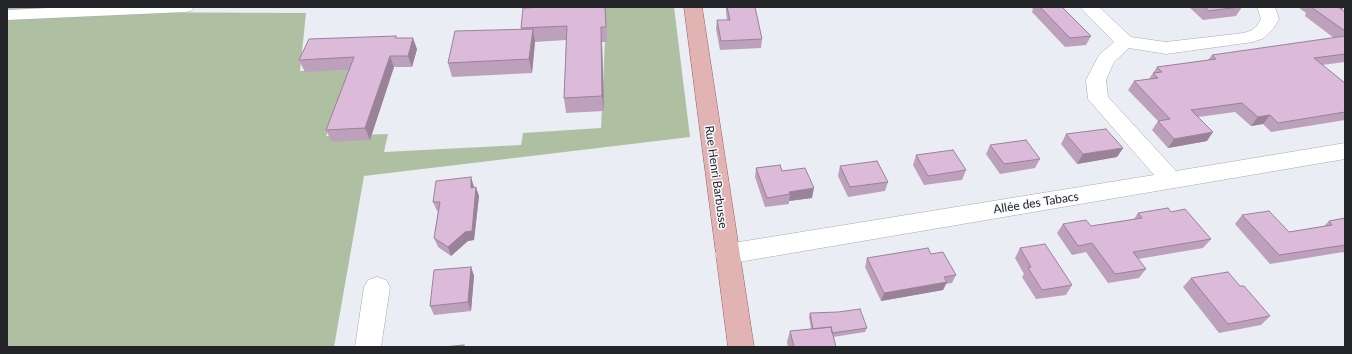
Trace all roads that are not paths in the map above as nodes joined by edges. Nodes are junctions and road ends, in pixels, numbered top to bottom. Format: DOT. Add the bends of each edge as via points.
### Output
graph roads {
  1 [pos="185,7"];
  2 [pos="694,7"];
  3 [pos="1089,7"];
  4 [pos="1266,7"];
  5 [pos="7,16"];
  6 [pos="1126,42"];
  7 [pos="1345,151"];
  8 [pos="1172,181"];
  9 [pos="727,254"];
  10 [pos="377,287"];
  11 [pos="368,347"];
  12 [pos="741,347"];
  1 -- 5 [label="street"];
  2 -- 9 [label="main road, Rue Henri Barbusse"];
  3 -- 6 [label="street"];
  4 -- 6 [label="street" via="1270,19 1258,34 1247,38 1166,48"];
  6 -- 8 [label="street" via="1106,58 1096,80 1098,99"];
  7 -- 8 [label="street, Allée des Tabacs"];
  8 -- 9 [label="street, Allée des Tabacs"];
  9 -- 12 [label="main road, Rue Henri Barbusse"];
  10 -- 11 [label="street"];
}
